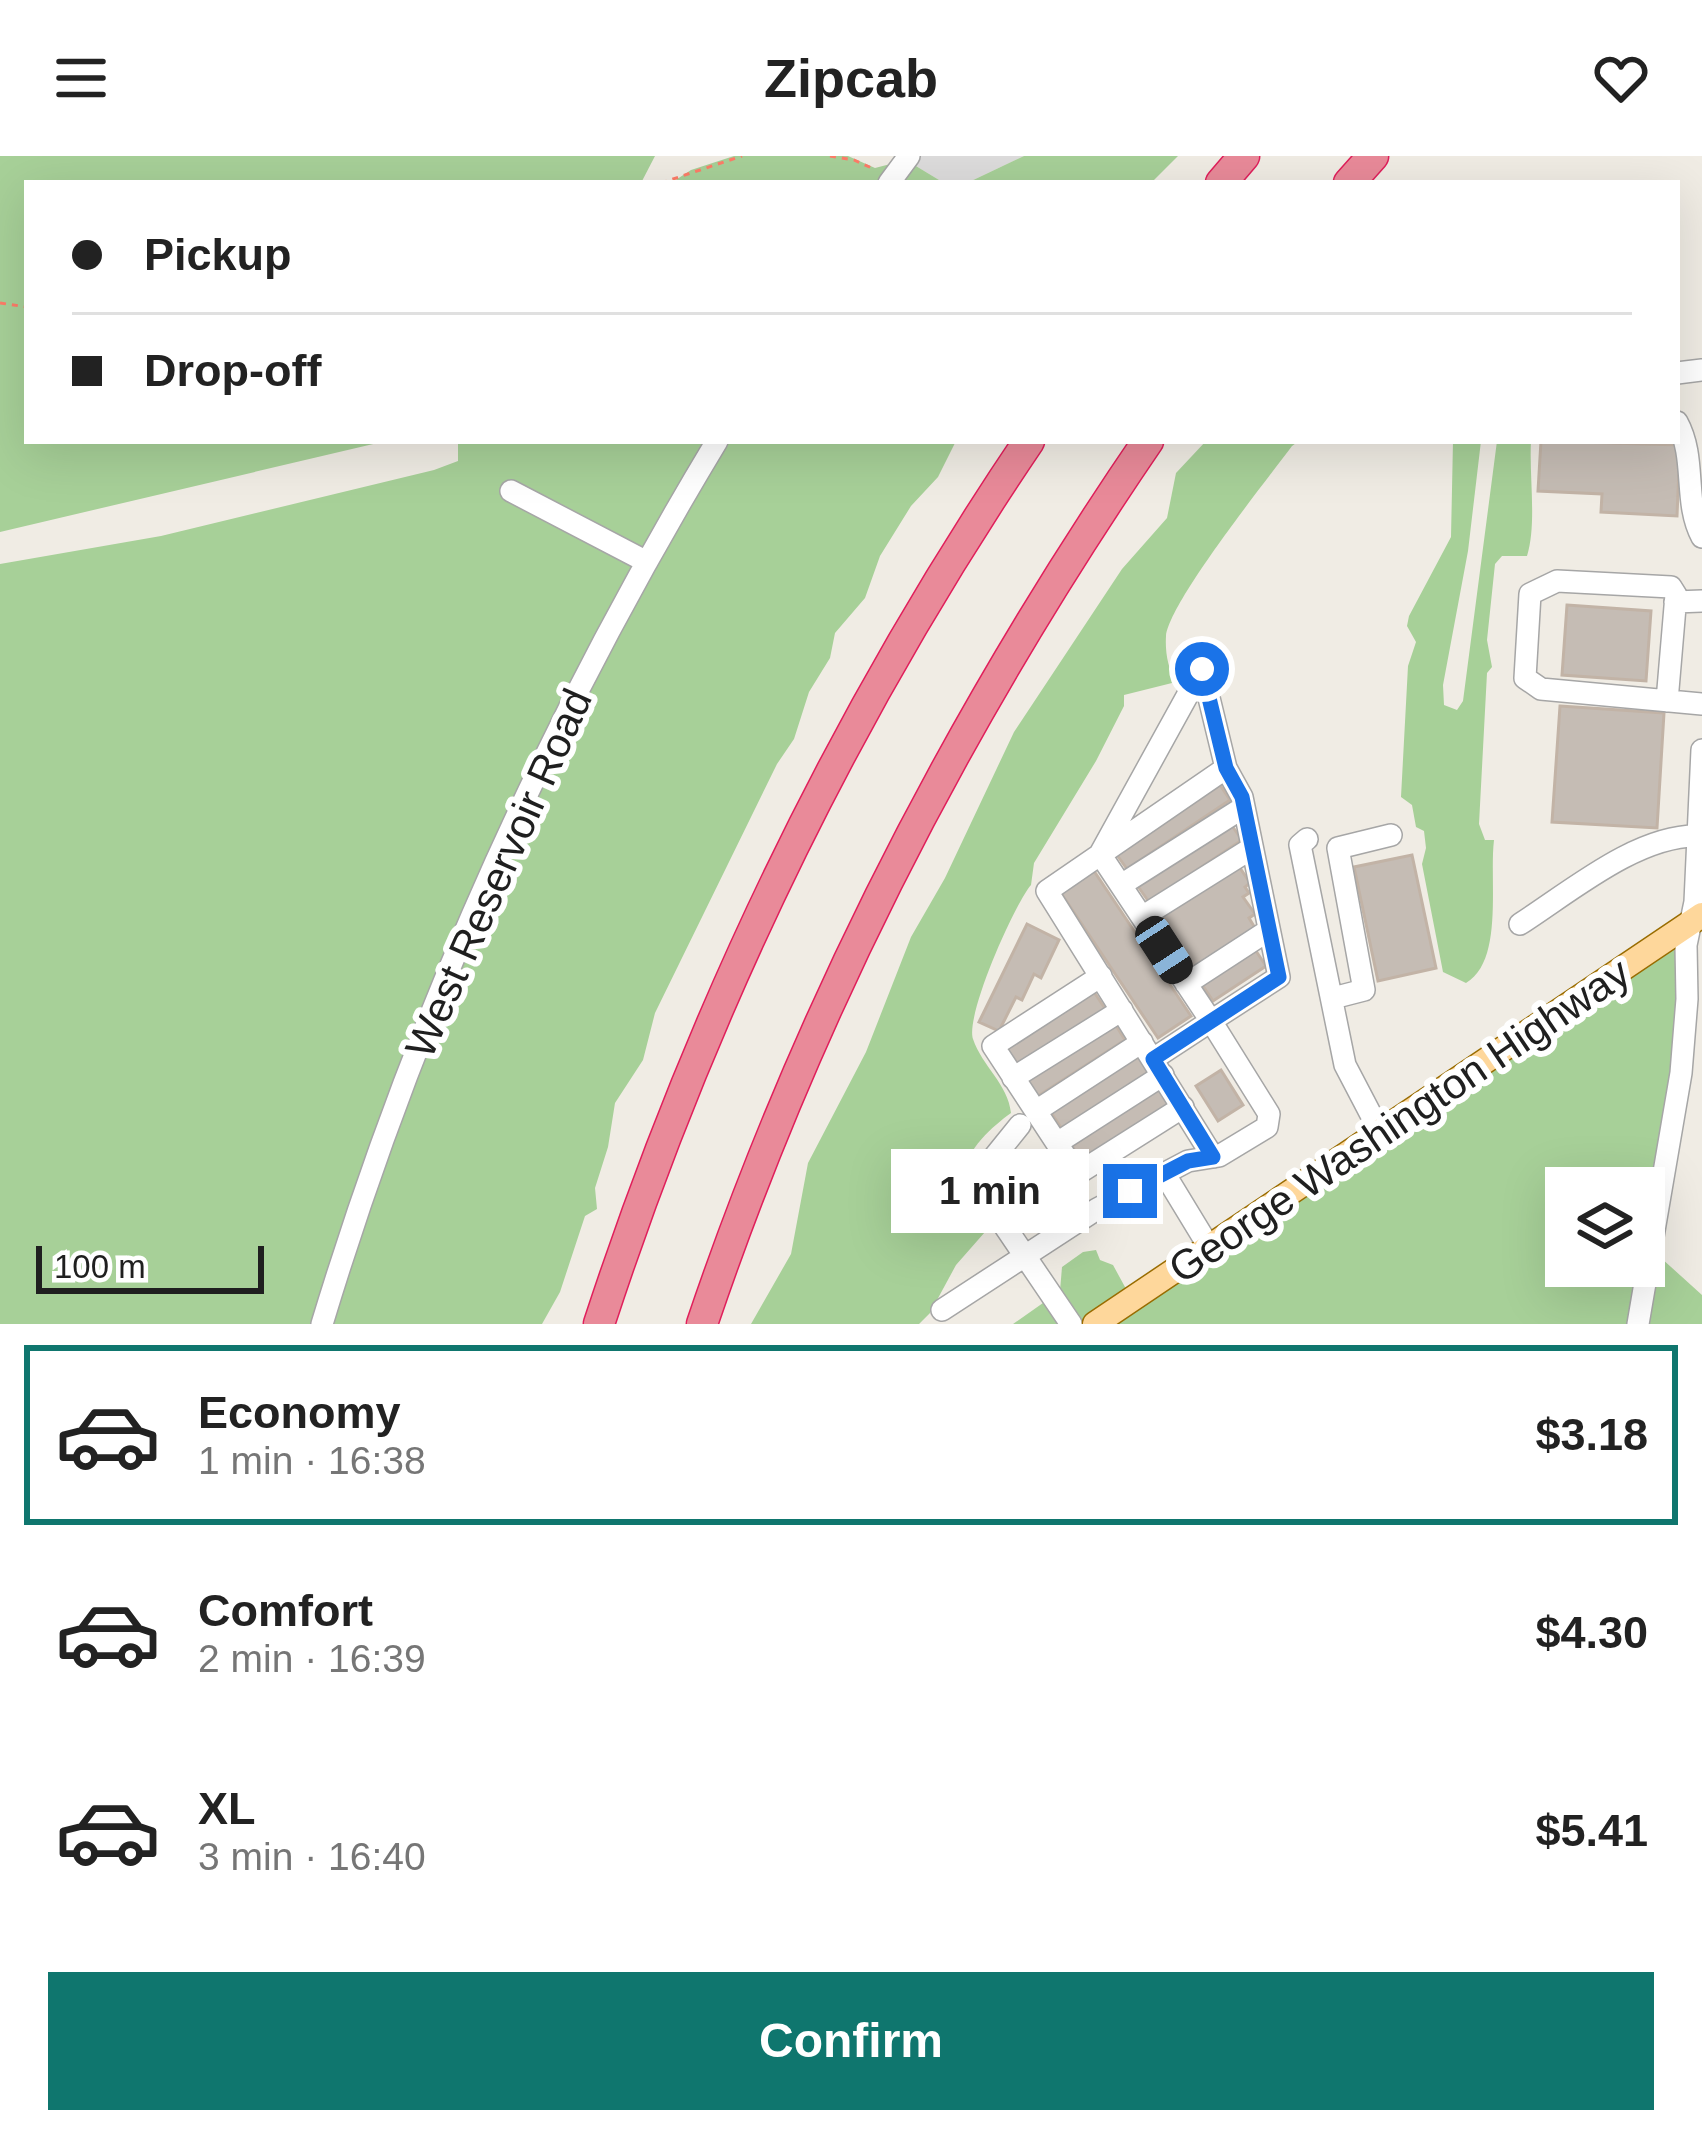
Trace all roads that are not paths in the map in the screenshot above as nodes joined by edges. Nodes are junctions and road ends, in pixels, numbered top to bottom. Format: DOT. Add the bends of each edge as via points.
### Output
graph roads {
  1 [pos="1244,156"];
  2 [pos="1372,156"];
  3 [pos="1224,180"];
  4 [pos="1352,180"];
  5 [pos="1680,430"];
  6 [pos="715,444"];
  7 [pos="1027,444"];
  8 [pos="1146,444"];
  9 [pos="511,491"];
  10 [pos="1702,537"];
  11 [pos="647,562"];
  12 [pos="1702,601"];
  13 [pos="1675,602"];
  14 [pos="1667,701"];
  15 [pos="1702,704"];
  16 [pos="1702,750"];
  17 [pos="1226,768"];
  18 [pos="1244,807"];
  19 [pos="1391,835"];
  20 [pos="1696,836"];
  21 [pos="1307,839"];
  22 [pos="1252,848"];
  23 [pos="1100,854"];
  24 [pos="1121,885"];
  25 [pos="1142,917"];
  26 [pos="1696,919"];
  27 [pos="1520,924"];
  28 [pos="1269,930"];
  29 [pos="1100,976"];
  30 [pos="1186,984"];
  31 [pos="1333,998"];
  32 [pos="1122,1010"];
  33 [pos="1211,1021"];
  34 [pos="1153,1059"];
  35 [pos="1013,1078"];
  36 [pos="1183,1107"];
  37 [pos="1028,1118"];
  38 [pos="1380,1132"];
  39 [pos="1057,1143"];
  40 [pos="1213,1157"];
  41 [pos="1164,1173"];
  42 [pos="1209,1247"];
  43 [pos="1023,1253"];
  44 [pos="943,1310"];
  45 [pos="322,1324"];
  46 [pos="599,1324"];
  47 [pos="702,1324"];
  48 [pos="1071,1324"];
  49 [pos="1095,1324"];
  50 [pos="1638,1324"];
  1 -- 3 [label="highway"];
  2 -- 4 [label="highway"];
  5 -- 10 [label="street"];
  6 -- 11 [label="street, West Reservoir Road"];
  7 -- 46 [label="highway" via="908,634 792,848 678,1104"];
  8 -- 47 [label="highway" via="1002,669 895,862 801,1064"];
  9 -- 11 [label="street"];
  11 -- 45 [label="street, West Reservoir Road" via="465,930"];
  12 -- 13 [label="street"];
  13 -- 14 [label="street"];
  13 -- 14 [label="street" via="1671,587 1557,581 1530,593 1525,678 1540,689"];
  14 -- 15 [label="street"];
  16 -- 20 [label="street"];
  17 -- 18 [label="street"];
  17 -- 23 [label="street"];
  17 -- 23 [label="street" via="1202,669"];
  18 -- 22 [label="street"];
  18 -- 24 [label="street"];
  19 -- 31 [label="street" via="1338,848 1364,990"];
  20 -- 26 [label="street"];
  20 -- 27 [label="street" via="1644,847"];
  21 -- 31 [label="street" via="1300,845"];
  22 -- 25 [label="street"];
  22 -- 28 [label="street"];
  23 -- 24 [label="street"];
  23 -- 29 [label="street" via="1046,891"];
  24 -- 25 [label="street"];
  25 -- 30 [label="street"];
  26 -- 38 [label="main road, George Washington Highway"];
  26 -- 50 [label="street" via="1678,1103"];
  28 -- 30 [label="street"];
  28 -- 33 [label="street" via="1279,977"];
  29 -- 32 [label="street"];
  29 -- 35 [label="street" via="992,1046"];
  30 -- 33 [label="street"];
  31 -- 38 [label="street" via="1346,1065"];
  32 -- 34 [label="street"];
  32 -- 35 [label="street"];
  33 -- 34 [label="street"];
  33 -- 40 [label="street" via="1269,1114 1267,1126"];
  34 -- 36 [label="street"];
  34 -- 37 [label="street"];
  34 -- 39 [label="street"];
  35 -- 37 [label="street"];
  36 -- 39 [label="street" via="1077,1174"];
  36 -- 40 [label="street"];
  37 -- 39 [label="street"];
  37 -- 43 [label="street" via="982,1172 985,1197"];
  38 -- 42 [label="main road, George Washington Highway"];
  40 -- 41 [label="street"];
  41 -- 42 [label="street"];
  41 -- 43 [label="street"];
  42 -- 49 [label="main road, George Washington Highway"];
  43 -- 44 [label="street"];
  43 -- 48 [label="street"];
}
